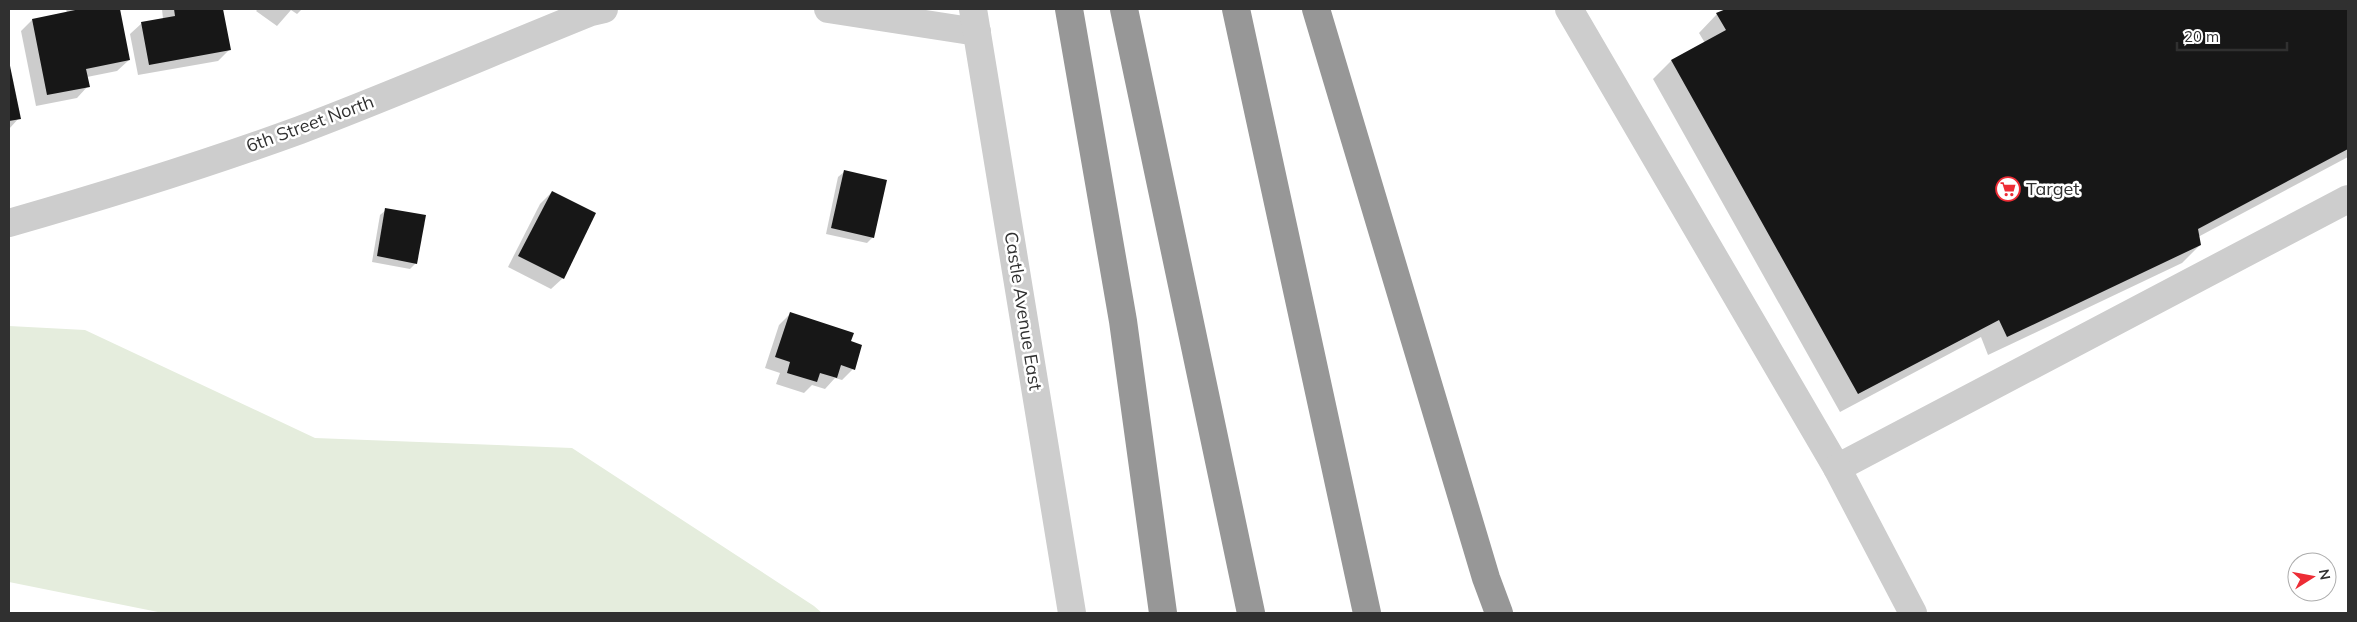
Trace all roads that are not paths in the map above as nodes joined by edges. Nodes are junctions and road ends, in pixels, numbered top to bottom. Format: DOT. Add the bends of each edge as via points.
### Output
graph roads {
  1 [pos="604,9"];
  2 [pos="828,9"];
  3 [pos="1069,9"];
  4 [pos="1124,9"];
  5 [pos="1236,9"];
  6 [pos="1316,9"];
  7 [pos="1569,9"];
  8 [pos="975,20"];
  9 [pos="2348,199"];
  10 [pos="9,223"];
  11 [pos="1837,468"];
  12 [pos="1072,613"];
  13 [pos="1163,613"];
  14 [pos="1251,613"];
  15 [pos="1367,613"];
  16 [pos="1499,613"];
  17 [pos="1912,613"];
  1 -- 10 [label="street, 6th Street North" via="300,130 110,194"];
  2 -- 8 [label="street"];
  3 -- 13 [label="highway" via="1123,321"];
  4 -- 14 [label="highway"];
  5 -- 15 [label="highway"];
  6 -- 16 [label="highway" via="1483,569"];
  7 -- 11 [label="street"];
  8 -- 12 [label="street, Castle Avenue East"];
  9 -- 11 [label="street"];
  11 -- 17 [label="street"];
}
